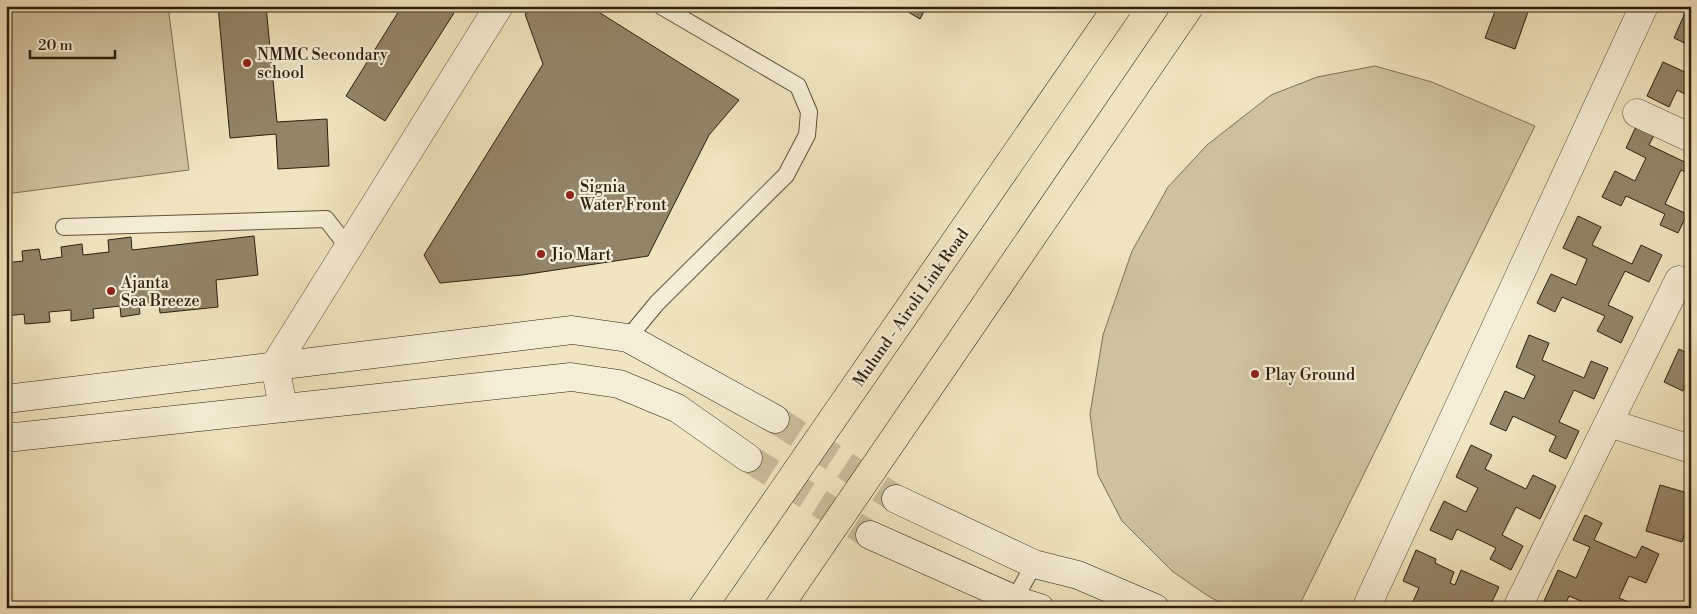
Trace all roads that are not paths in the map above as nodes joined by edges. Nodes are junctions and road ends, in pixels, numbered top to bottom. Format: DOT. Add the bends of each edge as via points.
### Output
graph roads {
  1 [pos="499,6"];
  2 [pos="662,6"];
  3 [pos="1118,6"];
  4 [pos="1190,6"];
  5 [pos="1644,6"];
  6 [pos="1637,113"];
  7 [pos="1691,138"];
  8 [pos="64,227"];
  9 [pos="348,247"];
  10 [pos="1679,280"];
  11 [pos="628,338"];
  12 [pos="275,365"];
  13 [pos="6,399"];
  14 [pos="283,408"];
  15 [pos="775,419"];
  16 [pos="1609,423"];
  17 [pos="6,438"];
  18 [pos="1691,449"];
  19 [pos="748,458"];
  20 [pos="896,499"];
  21 [pos="870,535"];
  22 [pos="1034,564"];
  23 [pos="1022,605"];
  24 [pos="702,608"];
  25 [pos="778,608"];
  26 [pos="1155,608"];
  27 [pos="1366,608"];
  28 [pos="1517,608"];
  1 -- 9 [label="street"];
  2 -- 11 [label="lane" via="798,86 809,112 807,135 786,175 657,304"];
  3 -- 24 [label="main road, Mulund - Airoli Link Road, bridge"];
  4 -- 25 [label="main road, bridge"];
  5 -- 27 [label="street"];
  6 -- 7 [label="street"];
  8 -- 9 [label="lane" via="326,219"];
  9 -- 12 [label="street"];
  10 -- 16 [label="street"];
  11 -- 12 [label="street" via="572,330"];
  11 -- 15 [label="street"];
  12 -- 13 [label="street"];
  12 -- 14 [label="street"];
  14 -- 17 [label="street"];
  14 -- 19 [label="street" via="571,377 619,384 677,408"];
  16 -- 18 [label="street"];
  16 -- 28 [label="street"];
  20 -- 22 [label="street"];
  21 -- 23 [label="street"];
  22 -- 23 [label="lane"];
  22 -- 26 [label="street" via="1078,575"];
}
